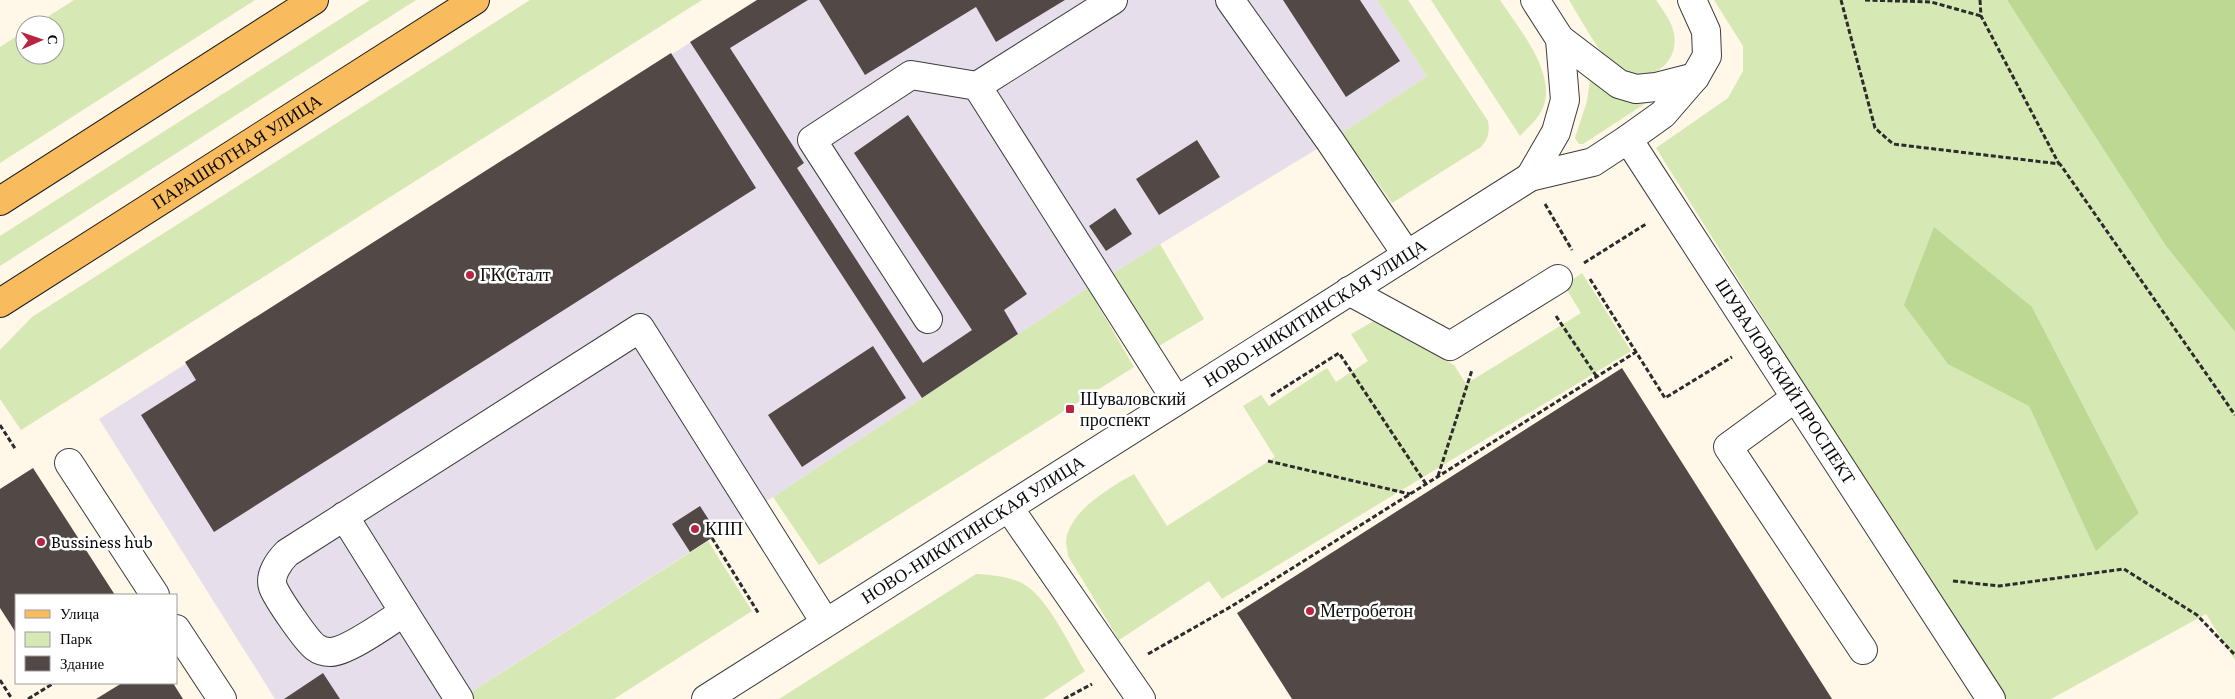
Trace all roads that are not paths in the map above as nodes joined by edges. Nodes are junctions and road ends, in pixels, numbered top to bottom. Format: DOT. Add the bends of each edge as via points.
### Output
graph roads {
  1 [pos="314,0"];
  2 [pos="475,0"];
  3 [pos="1113,0"];
  4 [pos="1230,0"];
  5 [pos="1535,0"];
  6 [pos="1692,0"];
  7 [pos="1560,39"];
  8 [pos="1694,77"];
  9 [pos="977,86"];
  10 [pos="1628,139"];
  11 [pos="1530,178"];
  12 [pos="0,201"];
  13 [pos="1407,255"];
  14 [pos="1548,284"];
  15 [pos="1349,291"];
  16 [pos="0,303"];
  17 [pos="928,320"];
  18 [pos="1795,398"];
  19 [pos="1176,400"];
  20 [pos="69,463"];
  21 [pos="1009,508"];
  22 [pos="344,516"];
  23 [pos="154,594"];
  24 [pos="404,612"];
  25 [pos="825,622"];
  26 [pos="178,632"];
  27 [pos="1863,650"];
  28 [pos="222,699"];
  29 [pos="460,699"];
  30 [pos="706,699"];
  31 [pos="1141,699"];
  32 [pos="1991,699"];
  1 -- 12 [label="main road"];
  2 -- 16 [label="main road, ПАРАШЮТНАЯ УЛИЦА"];
  3 -- 9 [label="street"];
  4 -- 13 [label="street"];
  5 -- 7 [label="street"];
  6 -- 8 [label="street" via="1706,31 1707,56"];
  7 -- 8 [label="street" via="1619,84 1636,89"];
  7 -- 11 [label="street" via="1566,100 1556,132"];
  8 -- 10 [label="street" via="1663,114"];
  9 -- 17 [label="street" via="911,75 812,140"];
  9 -- 19 [label="street"];
  10 -- 11 [label="street, НОВО-НИКИТИНСКАЯ УЛИЦА" via="1593,162"];
  10 -- 18 [label="street, ШУВАЛОВСКИЙ ПРОСПЕКТ"];
  11 -- 13 [label="street, НОВО-НИКИТИНСКАЯ УЛИЦА"];
  13 -- 15 [label="street, НОВО-НИКИТИНСКАЯ УЛИЦА"];
  14 -- 15 [label="street" via="1450,346"];
  15 -- 19 [label="street, НОВО-НИКИТИНСКАЯ УЛИЦА"];
  18 -- 27 [label="street" via="1728,447"];
  18 -- 32 [label="street, ШУВАЛОВСКИЙ ПРОСПЕКТ"];
  19 -- 21 [label="street, НОВО-НИКИТИНСКАЯ УЛИЦА"];
  20 -- 23 [label="street"];
  21 -- 25 [label="street, НОВО-НИКИТИНСКАЯ УЛИЦА"];
  21 -- 31 [label="street"];
  22 -- 24 [label="street"];
  22 -- 24 [label="street" via="287,553 273,573 273,586 307,639 328,652 340,651"];
  22 -- 25 [label="street" via="640,328"];
  24 -- 29 [label="street"];
  25 -- 30 [label="street, НОВО-НИКИТИНСКАЯ УЛИЦА"];
  26 -- 28 [label="street"];
}
